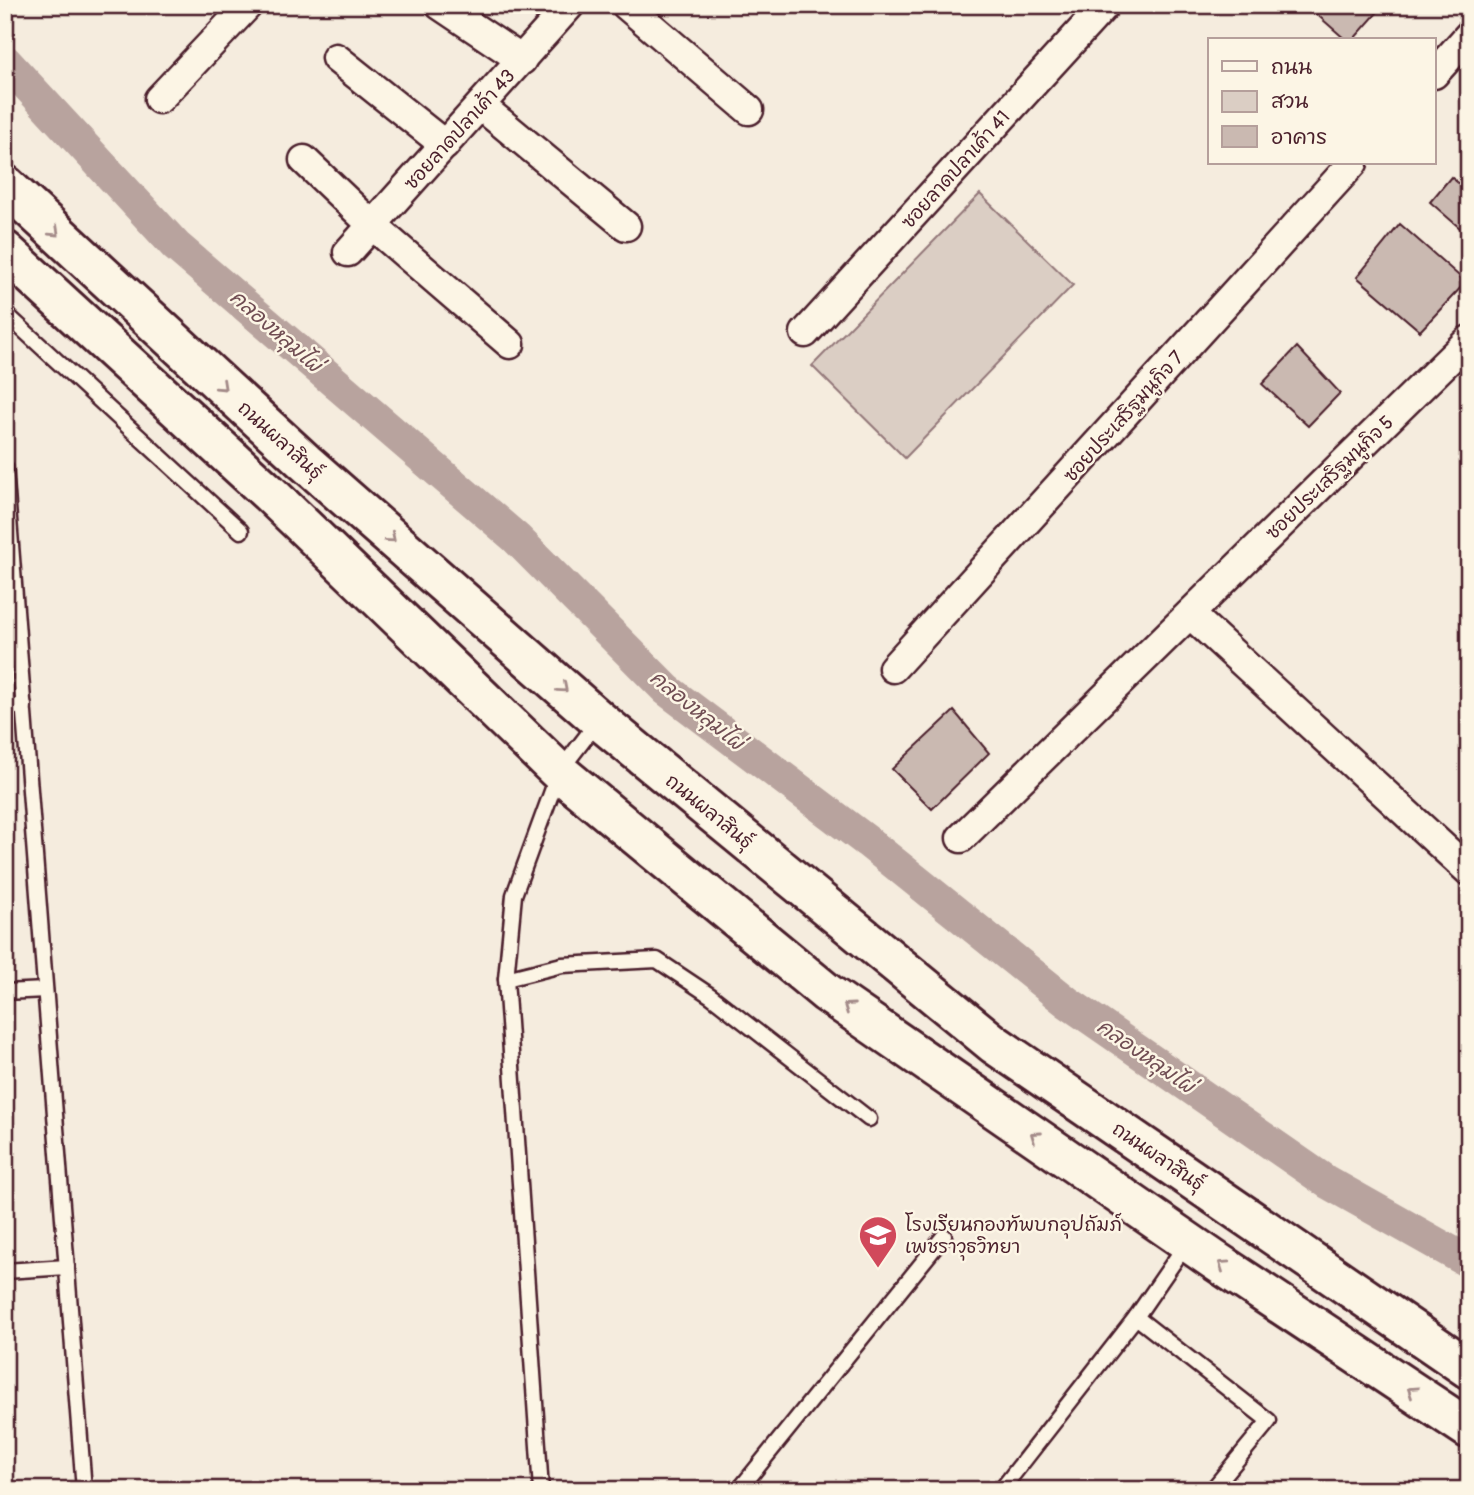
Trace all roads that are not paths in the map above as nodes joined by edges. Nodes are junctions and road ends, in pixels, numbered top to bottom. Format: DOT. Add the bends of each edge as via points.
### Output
graph roads {
  1 [pos="248,5"];
  2 [pos="440,5"];
  3 [pos="570,5"];
  4 [pos="626,5"];
  5 [pos="1105,5"];
  6 [pos="1469,35"];
  7 [pos="336,58"];
  8 [pos="522,60"];
  9 [pos="1436,72"];
  10 [pos="159,99"];
  11 [pos="481,106"];
  12 [pos="749,110"];
  13 [pos="445,145"];
  14 [pos="304,160"];
  15 [pos="1352,164"];
  16 [pos="5,185"];
  17 [pos="372,225"];
  18 [pos="626,226"];
  19 [pos="5,251"];
  20 [pos="348,252"];
  21 [pos="5,313"];
  22 [pos="805,333"];
  23 [pos="1469,340"];
  24 [pos="510,344"];
  25 [pos="5,467"];
  26 [pos="241,531"];
  27 [pos="1190,614"];
  28 [pos="893,668"];
  29 [pos="24,706"];
  30 [pos="5,708"];
  31 [pos="599,720"];
  32 [pos="559,772"];
  33 [pos="961,838"];
  34 [pos="1469,871"];
  35 [pos="506,979"];
  36 [pos="46,990"];
  37 [pos="5,992"];
  38 [pos="869,1119"];
  39 [pos="944,1236"];
  40 [pos="1188,1241"];
  41 [pos="67,1267"];
  42 [pos="5,1270"];
  43 [pos="1136,1317"];
  44 [pos="1469,1369"];
  45 [pos="1469,1429"];
  46 [pos="85,1490"];
  47 [pos="541,1490"];
  48 [pos="739,1490"];
  49 [pos="1001,1490"];
  50 [pos="1212,1490"];
  1 -- 10 [label="street"];
  2 -- 8 [label="street"];
  3 -- 8 [label="street, ซอยลาดปลาเค้า 43"];
  4 -- 12 [label="street"];
  5 -- 22 [label="street, ซอยลาดปลาเค้า 41"];
  6 -- 9 [label="street"];
  7 -- 13 [label="street"];
  8 -- 11 [label="street, ซอยลาดปลาเค้า 43"];
  11 -- 13 [label="street, ซอยลาดปลาเค้า 43"];
  11 -- 18 [label="street"];
  13 -- 17 [label="street, ซอยลาดปลาเค้า 43"];
  14 -- 17 [label="street"];
  15 -- 28 [label="street, ซอยประเสริฐมนูกิจ 7"];
  16 -- 31 [label="main road, ถนนผลาสินธุ์, one-way" via="304,462"];
  17 -- 20 [label="street, ซอยลาดปลาเค้า 43"];
  17 -- 24 [label="street"];
  19 -- 32 [label="main road" via="270,493"];
  21 -- 26 [label="lane"];
  23 -- 27 [label="street, ซอยประเสริฐมนูกิจ 5"];
  25 -- 29 [label="lane"];
  27 -- 33 [label="street, ซอยประเสริฐมนูกิจ 5"];
  27 -- 34 [label="street"];
  29 -- 30 [label="lane"];
  29 -- 36 [label="lane"];
  31 -- 32 [label="lane"];
  31 -- 44 [label="main road, ถนนผลาสินธุ์" via="994,1044"];
  32 -- 35 [label="lane" via="514,895"];
  40 -- 32 [label="main road, one-way" via="827,993"];
  35 -- 38 [label="lane" via="562,965 657,960 711,996"];
  35 -- 47 [label="lane"];
  36 -- 37 [label="lane"];
  36 -- 41 [label="lane"];
  39 -- 48 [label="lane"];
  40 -- 43 [label="lane"];
  45 -- 40 [label="main road, one-way"];
  41 -- 42 [label="lane"];
  41 -- 46 [label="lane"];
  43 -- 49 [label="lane"];
  43 -- 50 [label="lane" via="1269,1421"];
}
